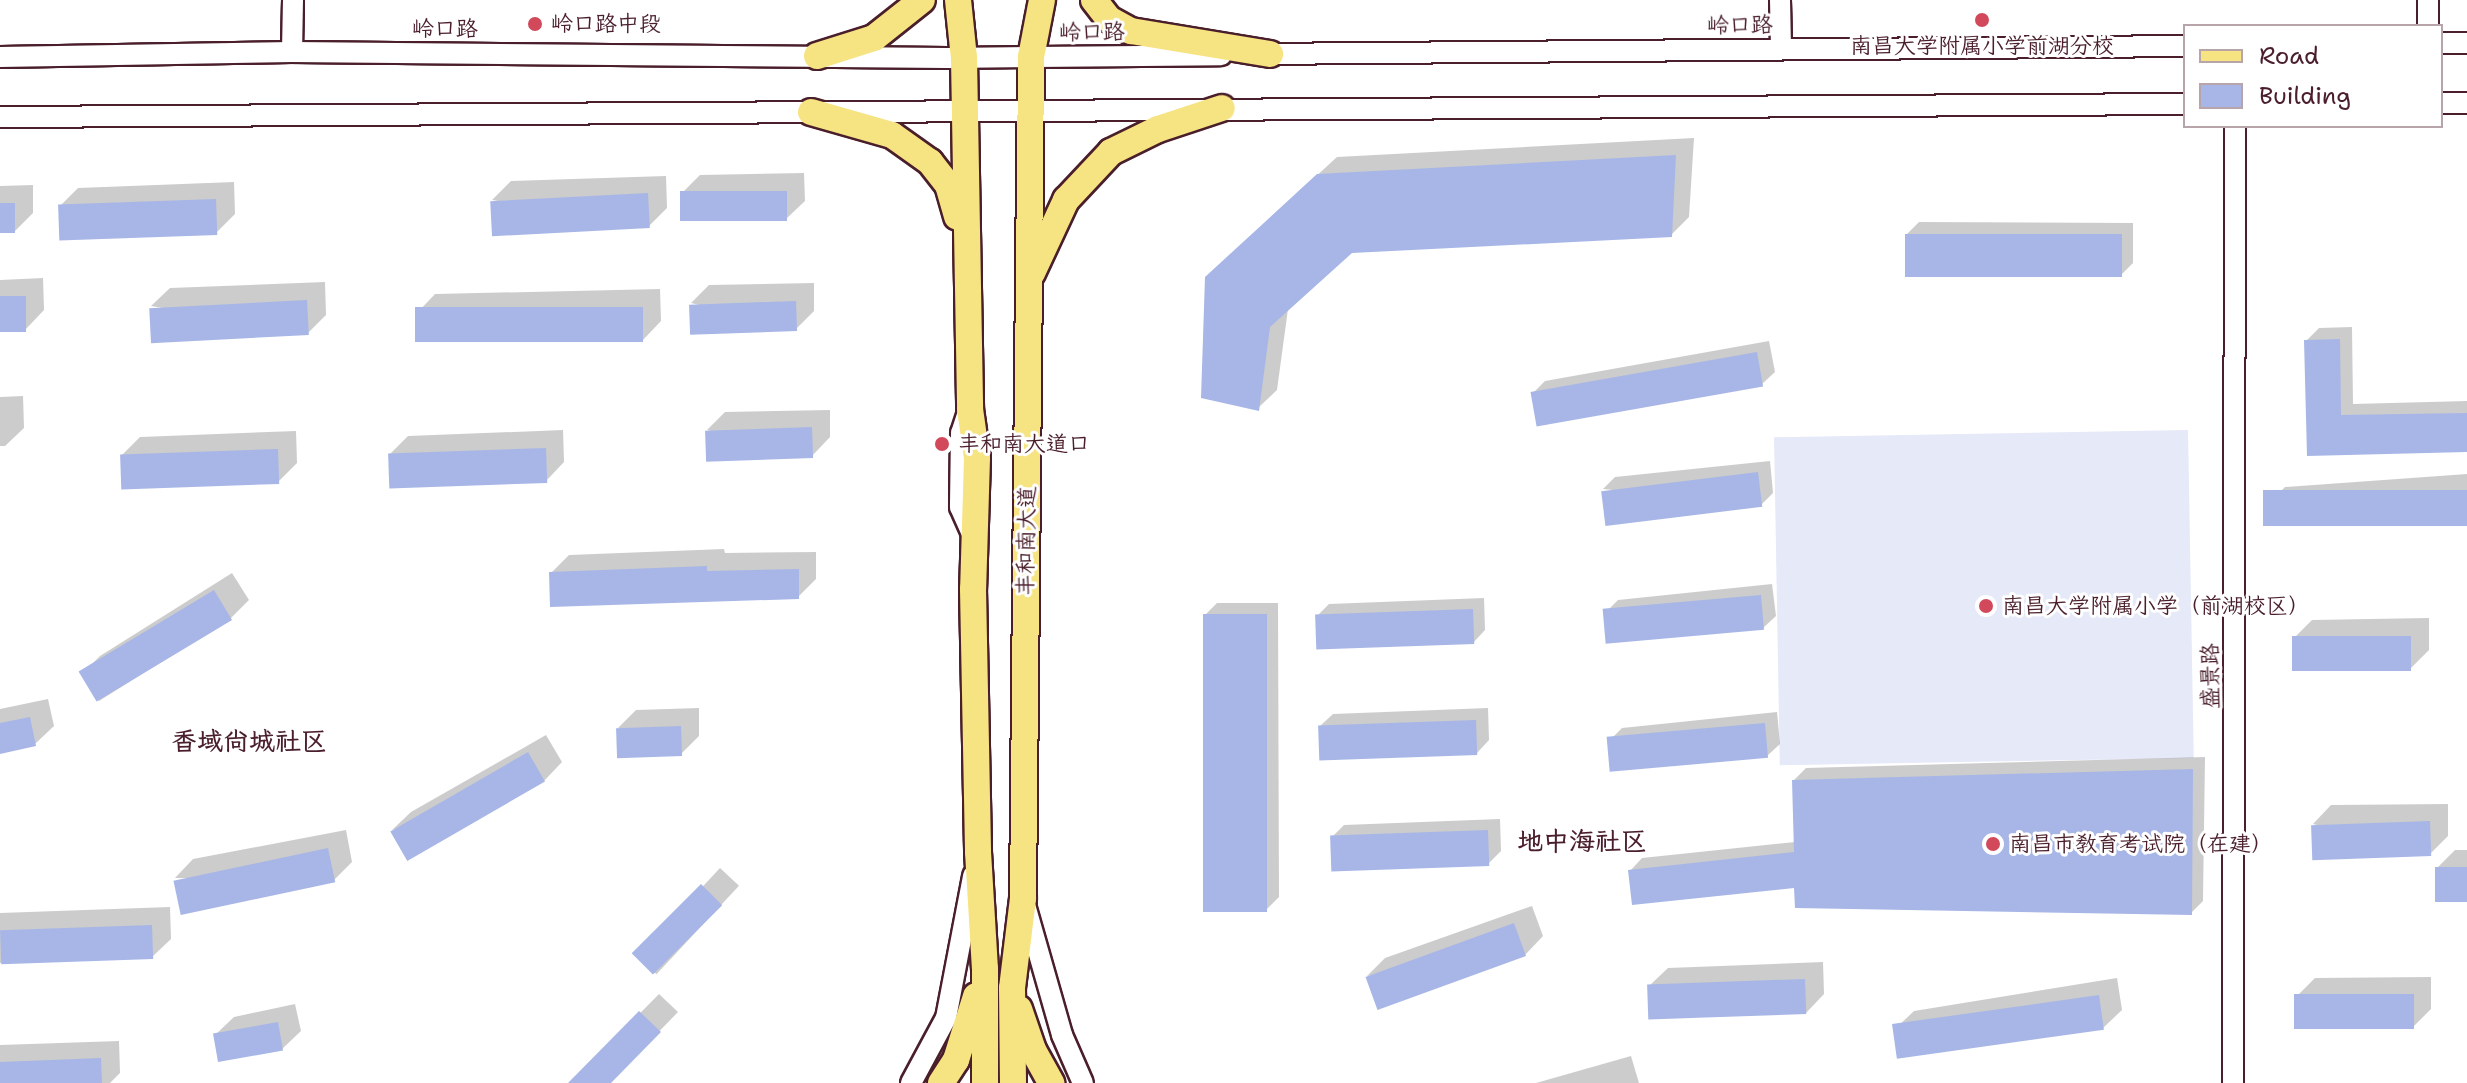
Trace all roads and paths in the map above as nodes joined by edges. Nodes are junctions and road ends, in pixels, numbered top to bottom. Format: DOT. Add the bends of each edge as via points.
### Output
graph roads {
  1 [pos="293,0"];
  2 [pos="922,0"];
  3 [pos="958,0"];
  4 [pos="972,0"];
  5 [pos="1042,0"];
  6 [pos="1094,0"];
  7 [pos="1780,0"];
  8 [pos="2428,0"];
  9 [pos="2428,24"];
  10 [pos="2443,43"];
  11 [pos="2467,43"];
  12 [pos="2183,46"];
  13 [pos="1781,49"];
  14 [pos="292,52"];
  15 [pos="1270,54"];
  16 [pos="817,56"];
  17 [pos="0,57"];
  18 [pos="1031,57"];
  19 [pos="964,58"];
  20 [pos="2443,103"];
  21 [pos="2467,103"];
  22 [pos="2183,104"];
  23 [pos="1222,108"];
  24 [pos="1030,109"];
  25 [pos="964,111"];
  26 [pos="811,112"];
  27 [pos="0,117"];
  28 [pos="2235,128"];
  29 [pos="967,252"];
  30 [pos="1028,280"];
  31 [pos="978,852"];
  32 [pos="1023,898"];
  33 [pos="985,969"];
  34 [pos="1012,988"];
  35 [pos="911,1083"];
  36 [pos="941,1083"];
  37 [pos="985,1083"];
  38 [pos="1013,1083"];
  39 [pos="1051,1083"];
  40 [pos="1083,1083"];
  41 [pos="2233,1083"];
  1 -- 14 [label="street"];
  2 -- 16 [label="main road" via="874,38"];
  3 -- 19 [label="main road"];
  4 -- 19 [label="main road"];
  5 -- 18 [label="main road, 丰和南大道"];
  6 -- 15 [label="main road" via="1109,19 1131,31"];
  7 -- 13 [label="street"];
  8 -- 9 [label="street"];
  10 -- 11 [label="street"];
  12 -- 13 [label="street, 岭口路"];
  13 -- 15 [label="street, 岭口路"];
  14 -- 16 [label="street, 岭口路"];
  14 -- 17 [label="street, 岭口路"];
  15 -- 18 [label="street, 岭口路"];
  16 -- 19 [label="street, 岭口路"];
  18 -- 19 [label="street, 岭口路"];
  18 -- 24 [label="main road, 丰和南大道"];
  19 -- 25 [label="main road"];
  20 -- 21 [label="street"];
  22 -- 23 [label="street"];
  23 -- 24 [label="street"];
  23 -- 30 [label="main road" via="1158,129 1111,152 1066,200"];
  24 -- 25 [label="street"];
  24 -- 30 [label="main road, 丰和南大道"];
  25 -- 26 [label="street"];
  25 -- 29 [label="main road"];
  26 -- 27 [label="street"];
  26 -- 29 [label="main road" via="892,135 930,162 948,185"];
  28 -- 41 [label="street, 盛景路"];
  29 -- 31 [label="main road" via="970,409 977,458"];
  30 -- 32 [label="main road, 丰和南大道"];
  31 -- 33 [label="main road"];
  31 -- 35 [label="street" via="946,1018"];
  32 -- 34 [label="main road, 丰和南大道"];
  32 -- 40 [label="street" via="1062,1035"];
  33 -- 36 [label="main road" via="956,1060"];
  33 -- 37 [label="main road"];
  34 -- 38 [label="main road, 丰和南大道"];
  34 -- 39 [label="main road" via="1033,1050"];
}
